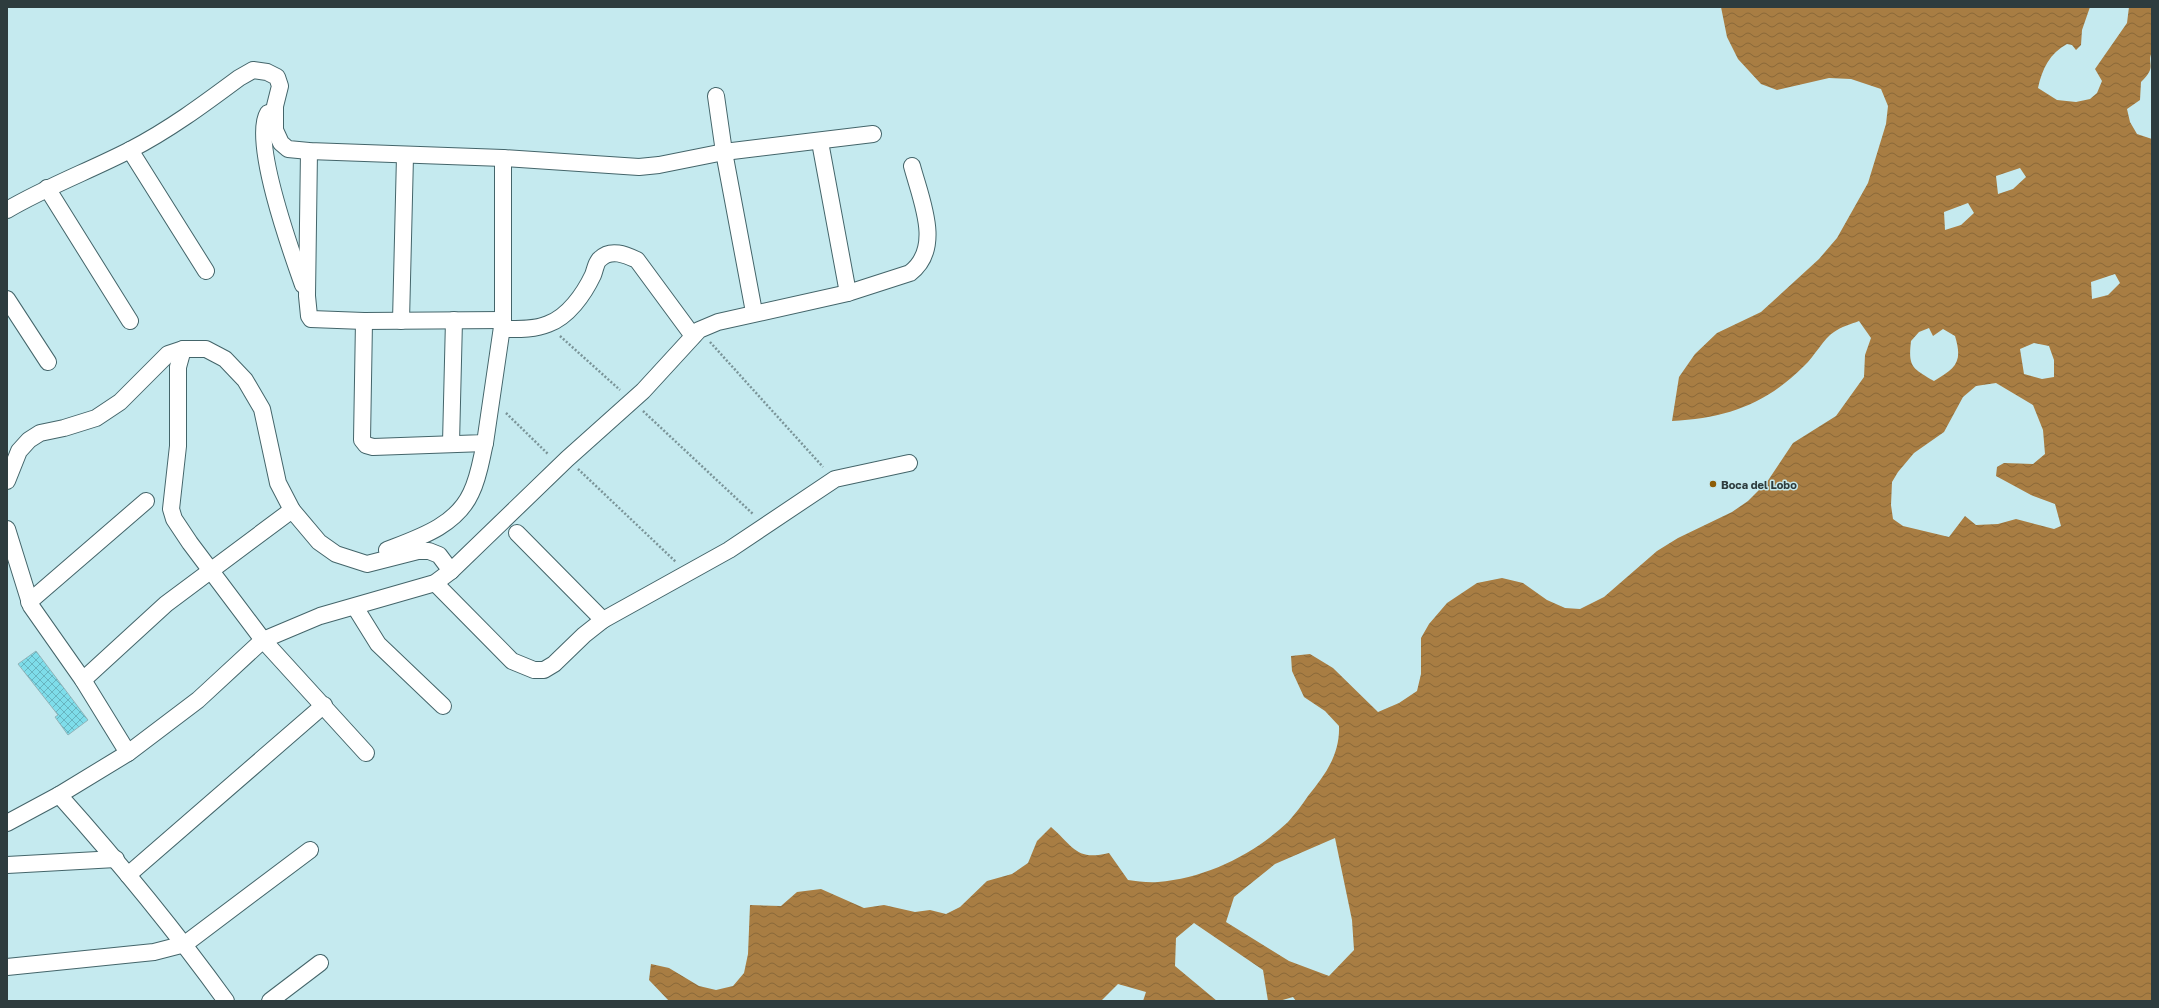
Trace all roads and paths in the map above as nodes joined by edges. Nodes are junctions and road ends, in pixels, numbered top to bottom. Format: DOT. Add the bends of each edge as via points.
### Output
graph roads {
  1 [pos="716,96"];
  2 [pos="275,106"];
  3 [pos="873,134"];
  4 [pos="820,142"];
  5 [pos="130,150"];
  6 [pos="309,151"];
  7 [pos="724,152"];
  8 [pos="405,156"];
  9 [pos="503,158"];
  10 [pos="912,166"];
  11 [pos="47,188"];
  12 [pos="7,210"];
  13 [pos="206,271"];
  14 [pos="848,293"];
  15 [pos="307,296"];
  16 [pos="7,299"];
  17 [pos="754,312"];
  18 [pos="454,320"];
  19 [pos="364,321"];
  20 [pos="402,321"];
  21 [pos="130,322"];
  22 [pos="502,324"];
  23 [pos="548,324"];
  24 [pos="696,333"];
  25 [pos="183,349"];
  26 [pos="48,362"];
  27 [pos="492,400"];
  28 [pos="632,401"];
  29 [pos="451,443"];
  30 [pos="485,443"];
  31 [pos="564,463"];
  32 [pos="909,463"];
  33 [pos="835,479"];
  34 [pos="7,481"];
  35 [pos="146,501"];
  36 [pos="292,510"];
  37 [pos="767,527"];
  38 [pos="7,529"];
  39 [pos="517,533"];
  40 [pos="357,561"];
  41 [pos="211,570"];
  42 [pos="451,571"];
  43 [pos="687,572"];
  44 [pos="435,583"];
  45 [pos="29,602"];
  46 [pos="356,607"];
  47 [pos="603,620"];
  48 [pos="263,640"];
  49 [pos="83,680"];
  50 [pos="324,705"];
  51 [pos="443,706"];
  52 [pos="366,752"];
  53 [pos="128,753"];
  54 [pos="59,795"];
  55 [pos="7,822"];
  56 [pos="310,850"];
  57 [pos="116,859"];
  58 [pos="7,865"];
  59 [pos="128,875"];
  60 [pos="185,944"];
  61 [pos="320,963"];
  62 [pos="7,967"];
  63 [pos="226,1001"];
  64 [pos="270,1001"];
  1 -- 7 [label="street"];
  2 -- 5 [label="street" via="280,86 276,77 268,72 253,70 154,137"];
  2 -- 6 [label="street" via="275,130 281,143 288,149"];
  2 -- 15 [label="street" via="266,114 265,121 268,174 289,247"];
  3 -- 4 [label="street"];
  4 -- 7 [label="street"];
  4 -- 14 [label="street"];
  5 -- 11 [label="street"];
  5 -- 13 [label="street"];
  6 -- 8 [label="street"];
  6 -- 15 [label="street"];
  7 -- 9 [label="street" via="639,167"];
  7 -- 17 [label="street"];
  8 -- 9 [label="street"];
  8 -- 20 [label="street"];
  9 -- 22 [label="street"];
  10 -- 14 [label="street" via="929,235 927,248 916,268 910,273"];
  11 -- 12 [label="street"];
  11 -- 21 [label="street"];
  14 -- 17 [label="street"];
  15 -- 19 [label="street" via="309,316 312,319"];
  16 -- 26 [label="street"];
  17 -- 24 [label="street" via="718,322"];
  18 -- 20 [label="street"];
  18 -- 22 [label="street"];
  18 -- 29 [label="street"];
  19 -- 20 [label="street"];
  19 -- 29 [label="street" via="362,440 366,445 374,447"];
  22 -- 23 [label="street" via="525,329"];
  22 -- 27 [label="street"];
  23 -- 24 [label="street" via="569,309 584,292 600,259 610,253 624,254 637,260"];
  23 -- 28 [label="path"];
  24 -- 28 [label="street"];
  24 -- 33 [label="path"];
  25 -- 34 [label="street" via="168,354 120,402 96,418 40,433 29,440 19,450"];
  25 -- 36 [label="street" via="206,350 225,359 245,380 262,409 278,483"];
  25 -- 41 [label="street" via="178,367 178,446 172,509 174,519"];
  27 -- 30 [label="street"];
  27 -- 31 [label="path"];
  28 -- 31 [label="street"];
  28 -- 37 [label="path"];
  29 -- 30 [label="street"];
  30 -- 40 [label="street" via="471,494 442,526 416,539"];
  31 -- 42 [label="street"];
  31 -- 43 [label="path"];
  32 -- 33 [label="street"];
  33 -- 37 [label="street"];
  35 -- 45 [label="street"];
  36 -- 40 [label="street" via="319,542 336,554"];
  36 -- 41 [label="street"];
  37 -- 43 [label="street"];
  38 -- 45 [label="street"];
  39 -- 47 [label="street"];
  40 -- 42 [label="street" via="374,563 424,550 439,555"];
  41 -- 48 [label="street"];
  41 -- 49 [label="street" via="166,604"];
  42 -- 44 [label="street"];
  43 -- 47 [label="street"];
  44 -- 46 [label="street"];
  44 -- 47 [label="street" via="512,662 534,670 544,670 554,664"];
  45 -- 49 [label="street"];
  46 -- 48 [label="street" via="320,616"];
  46 -- 51 [label="street" via="378,644"];
  48 -- 50 [label="street"];
  48 -- 53 [label="street" via="198,700"];
  49 -- 53 [label="street"];
  50 -- 52 [label="street"];
  50 -- 59 [label="street"];
  53 -- 54 [label="street"];
  54 -- 55 [label="street"];
  54 -- 57 [label="street"];
  56 -- 60 [label="street"];
  57 -- 58 [label="street"];
  57 -- 59 [label="street"];
  59 -- 60 [label="street"];
  60 -- 62 [label="street" via="166,950"];
  60 -- 63 [label="street"];
  61 -- 64 [label="street"];
}
